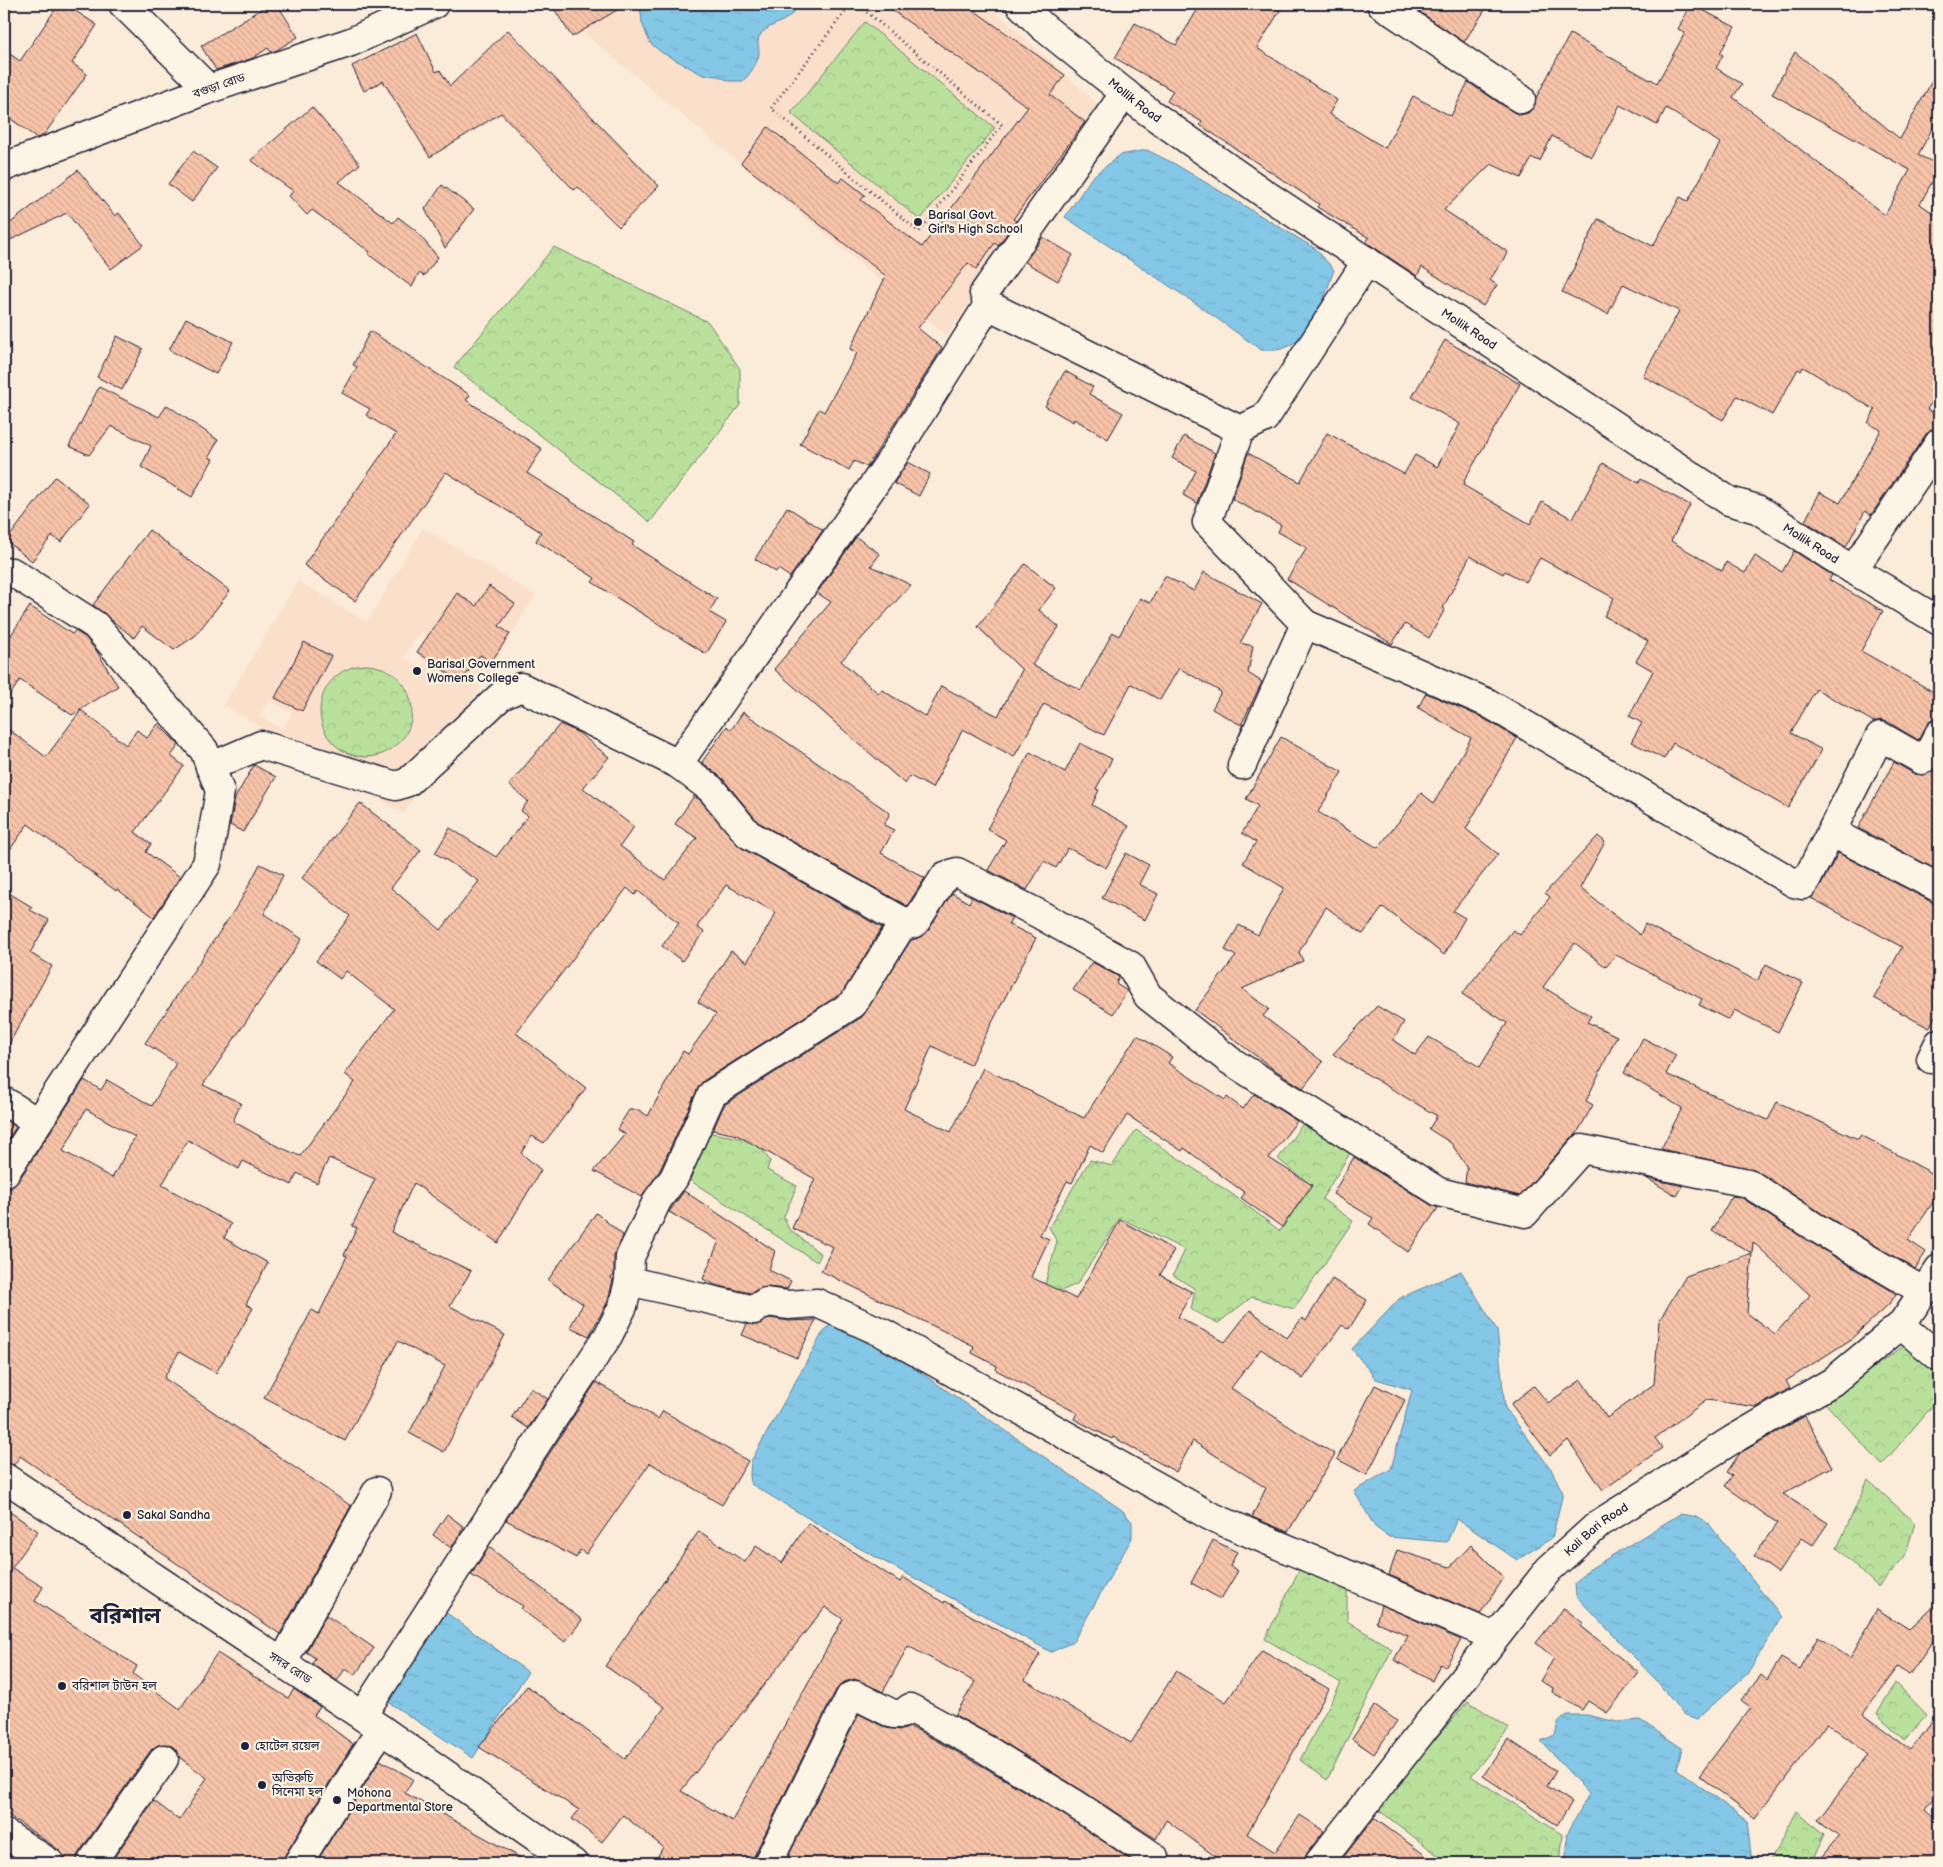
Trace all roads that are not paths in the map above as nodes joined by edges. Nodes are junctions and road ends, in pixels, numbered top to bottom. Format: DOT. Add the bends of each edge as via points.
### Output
graph roads {
  1 [pos="123,4"];
  2 [pos="434,4"];
  3 [pos="1020,4"];
  4 [pos="1382,4"];
  5 [pos="209,89"];
  6 [pos="1125,93"];
  7 [pos="1521,99"];
  8 [pos="4,168"];
  9 [pos="1367,261"];
  10 [pos="988,305"];
  11 [pos="1240,430"];
  12 [pos="1939,443"];
  13 [pos="1853,570"];
  14 [pos="4,572"];
  15 [pos="1939,621"];
  16 [pos="1305,624"];
  17 [pos="1939,734"];
  18 [pos="678,764"];
  19 [pos="1242,764"];
  20 [pos="210,767"];
  21 [pos="1831,832"];
  22 [pos="1939,888"];
  23 [pos="911,924"];
  24 [pos="4,1101"];
  25 [pos="37,1122"];
  26 [pos="4,1174"];
  27 [pos="1939,1269"];
  28 [pos="629,1281"];
  29 [pos="1924,1292"];
  30 [pos="1901,1325"];
  31 [pos="1939,1357"];
  32 [pos="4,1477"];
  33 [pos="377,1491"];
  34 [pos="1495,1637"];
  35 [pos="282,1664"];
  36 [pos="372,1723"];
  37 [pos="164,1759"];
  38 [pos="4,1833"];
  39 [pos="1154,1857"];
  40 [pos="50,1863"];
  41 [pos="91,1863"];
  42 [pos="298,1863"];
  43 [pos="573,1863"];
  44 [pos="768,1863"];
  45 [pos="1319,1863"];
  1 -- 5 [label="street"];
  2 -- 5 [label="street, বগুড়া রোড" via="351,42"];
  3 -- 6 [label="street, Mollik Road" via="1042,26"];
  4 -- 7 [label="street"];
  5 -- 8 [label="street, বগুড়া রোড"];
  6 -- 9 [label="street, Mollik Road" via="1265,194"];
  6 -- 10 [label="street" via="984,293"];
  9 -- 11 [label="street" via="1265,418"];
  9 -- 13 [label="street, Mollik Road" via="1729,501 1757,509"];
  10 -- 11 [label="street"];
  10 -- 18 [label="street" via="889,463"];
  11 -- 16 [label="street" via="1207,522"];
  12 -- 13 [label="street"];
  13 -- 15 [label="street, Mollik Road"];
  14 -- 20 [label="street" via="12,572 95,625 204,750"];
  16 -- 19 [label="street"];
  16 -- 21 [label="street" via="1488,702 1794,884 1802,885 1808,877"];
  17 -- 21 [label="street" via="1922,760 1880,736"];
  18 -- 20 [label="street" via="521,687 501,696 408,782 396,786 261,745"];
  18 -- 23 [label="street" via="711,790 748,834"];
  20 -- 25 [label="street" via="220,791 207,864"];
  21 -- 22 [label="street"];
  23 -- 28 [label="street" via="901,928 853,1004 712,1094 674,1178 658,1199 630,1257"];
  23 -- 29 [label="street" via="920,917 945,876 957,872 1131,966 1148,996 1229,1060 1439,1192 1525,1213 1582,1149 1748,1183"];
  24 -- 25 [label="street"];
  25 -- 26 [label="street"];
  27 -- 29 [label="street, Kali Bari Road"];
  28 -- 34 [label="street" via="754,1310 766,1302 817,1304 883,1333 1210,1516"];
  28 -- 36 [label="street" via="623,1306 608,1336 539,1440"];
  29 -- 30 [label="street, Kali Bari Road"];
  30 -- 31 [label="street"];
  30 -- 34 [label="street, Kali Bari Road" via="1832,1382 1600,1523 1548,1569"];
  32 -- 35 [label="street, সদর রোড"];
  33 -- 35 [label="street"];
  34 -- 45 [label="street, Kali Bari Road"];
  35 -- 36 [label="street, সদর রোড"];
  36 -- 42 [label="street"];
  36 -- 43 [label="street, সদর রোড"];
  37 -- 41 [label="street"];
  38 -- 40 [label="street"];
  39 -- 44 [label="street" via="1075,1804 936,1722 910,1708 902,1714 893,1714 855,1695 850,1697"];
}
